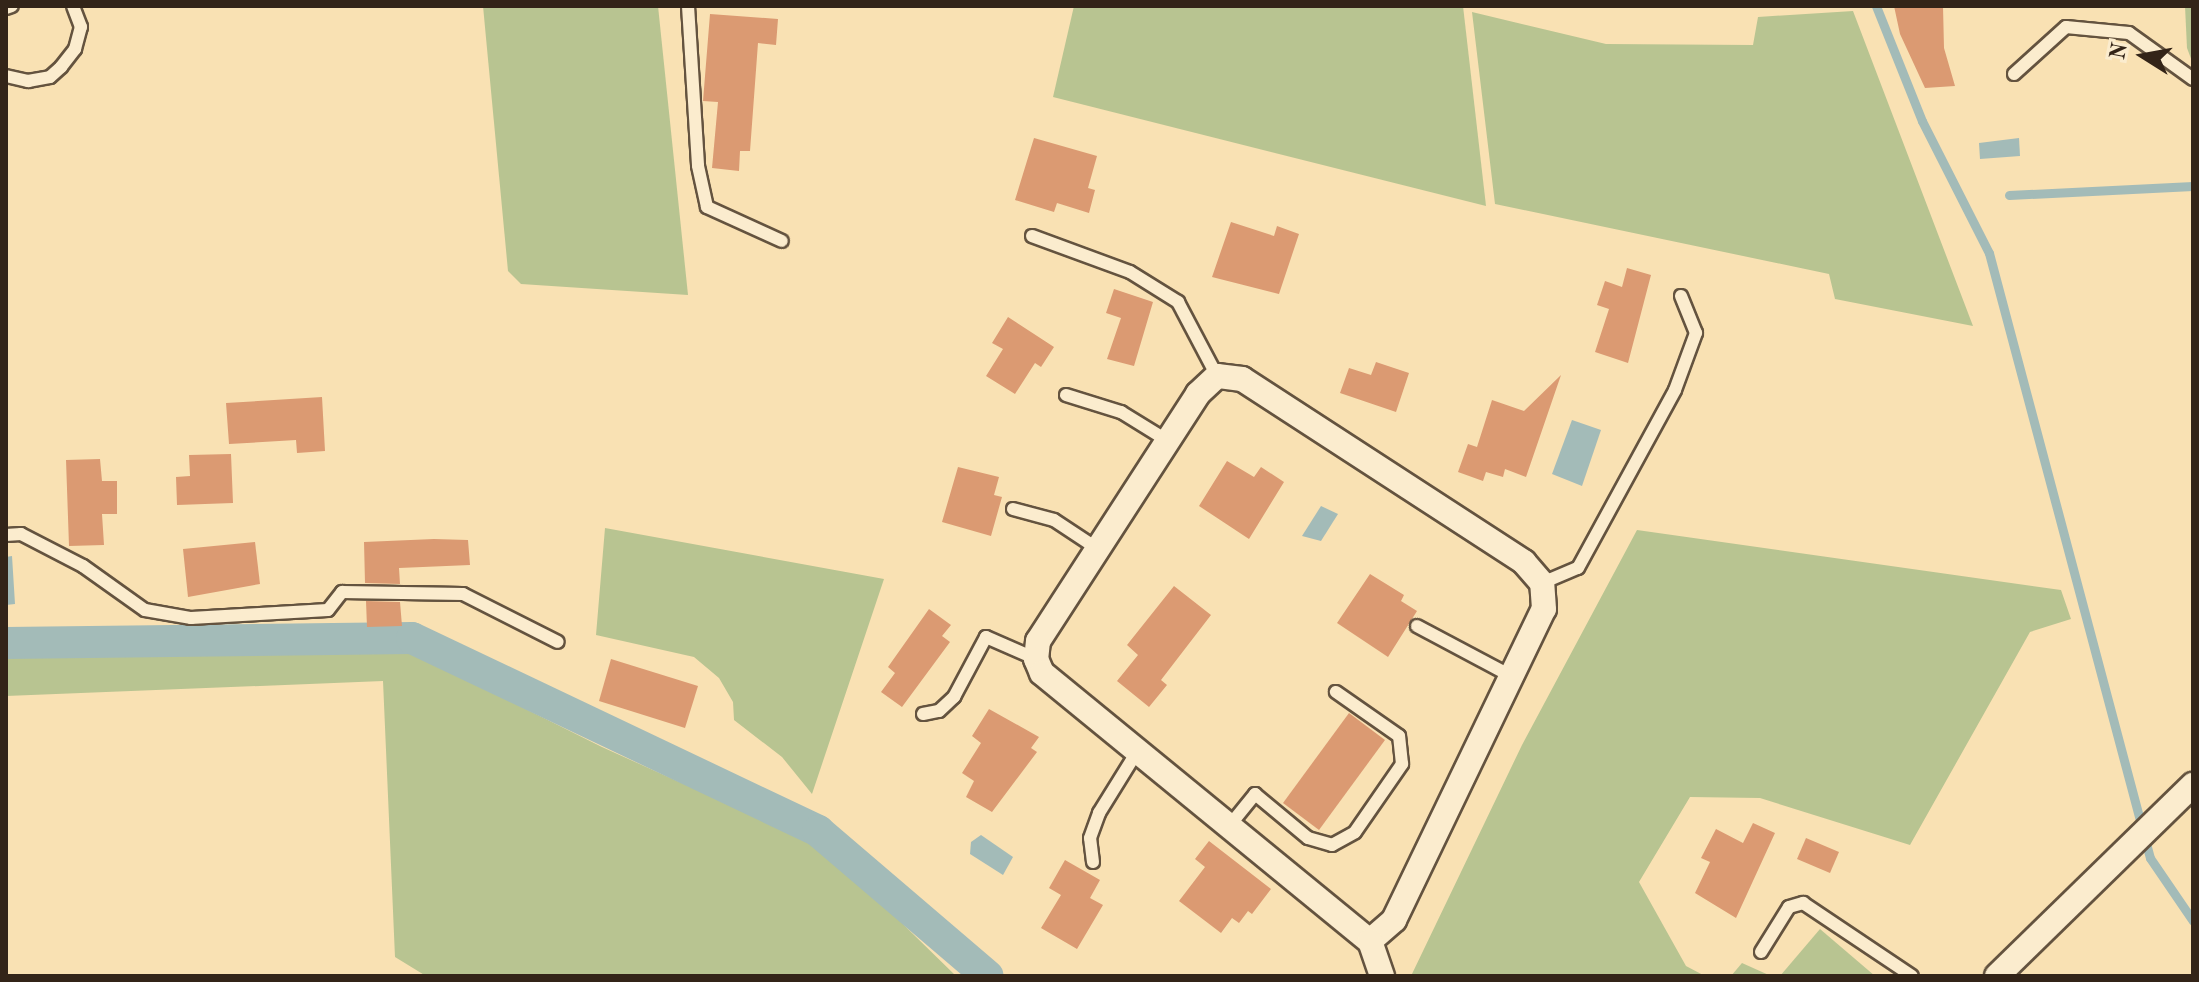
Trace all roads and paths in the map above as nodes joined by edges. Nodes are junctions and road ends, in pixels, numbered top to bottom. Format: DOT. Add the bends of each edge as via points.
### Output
graph roads {
  1 [pos="12,6"];
  2 [pos="73,6"];
  3 [pos="688,6"];
  4 [pos="6,8"];
  5 [pos="2014,74"];
  6 [pos="6,76"];
  7 [pos="2193,79"];
  8 [pos="1032,236"];
  9 [pos="782,241"];
  10 [pos="1681,296"];
  11 [pos="1217,376"];
  12 [pos="1066,395"];
  13 [pos="1168,441"];
  14 [pos="1013,509"];
  15 [pos="6,535"];
  16 [pos="1098,549"];
  17 [pos="1542,583"];
  18 [pos="1417,626"];
  19 [pos="558,642"];
  20 [pos="1036,659"];
  21 [pos="1511,676"];
  22 [pos="1336,692"];
  23 [pos="923,714"];
  24 [pos="1138,750"];
  25 [pos="2193,785"];
  26 [pos="1230,825"];
  27 [pos="1093,862"];
  28 [pos="1370,941"];
  29 [pos="1761,952"];
  30 [pos="1382,976"];
  31 [pos="1912,976"];
  32 [pos="1997,976"];
  1 -- 4 [label="lane"];
  2 -- 6 [label="lane" via="81,27 75,49 61,67 50,77 28,81"];
  3 -- 9 [label="lane" via="698,166 707,207"];
  5 -- 7 [label="lane" via="2066,27 2129,33"];
  8 -- 11 [label="lane" via="1130,272 1178,302"];
  10 -- 17 [label="lane" via="1696,333 1675,390 1578,568"];
  11 -- 13 [label="street" via="1198,394"];
  11 -- 17 [label="street" via="1242,379 1524,562"];
  12 -- 13 [label="lane" via="1121,412"];
  13 -- 16 [label="street"];
  14 -- 16 [label="lane" via="1054,520"];
  15 -- 19 [label="lane" via="21,534 83,566 145,610 191,618 328,610 342,592 463,594"];
  16 -- 20 [label="street" via="1038,641"];
  17 -- 21 [label="street" via="1544,609"];
  18 -- 21 [label="lane"];
  20 -- 23 [label="lane" via="986,637 954,697 939,711"];
  20 -- 24 [label="street" via="1042,673"];
  21 -- 28 [label="street" via="1394,920"];
  22 -- 26 [label="lane" via="1399,736 1402,764 1355,832 1332,845 1308,838 1255,794"];
  24 -- 26 [label="street"];
  24 -- 27 [label="lane" via="1099,813 1090,838"];
  25 -- 32 [label="street"];
  26 -- 28 [label="street"];
  28 -- 30 [label="street"];
  29 -- 31 [label="lane" via="1789,907 1803,903"];
}
